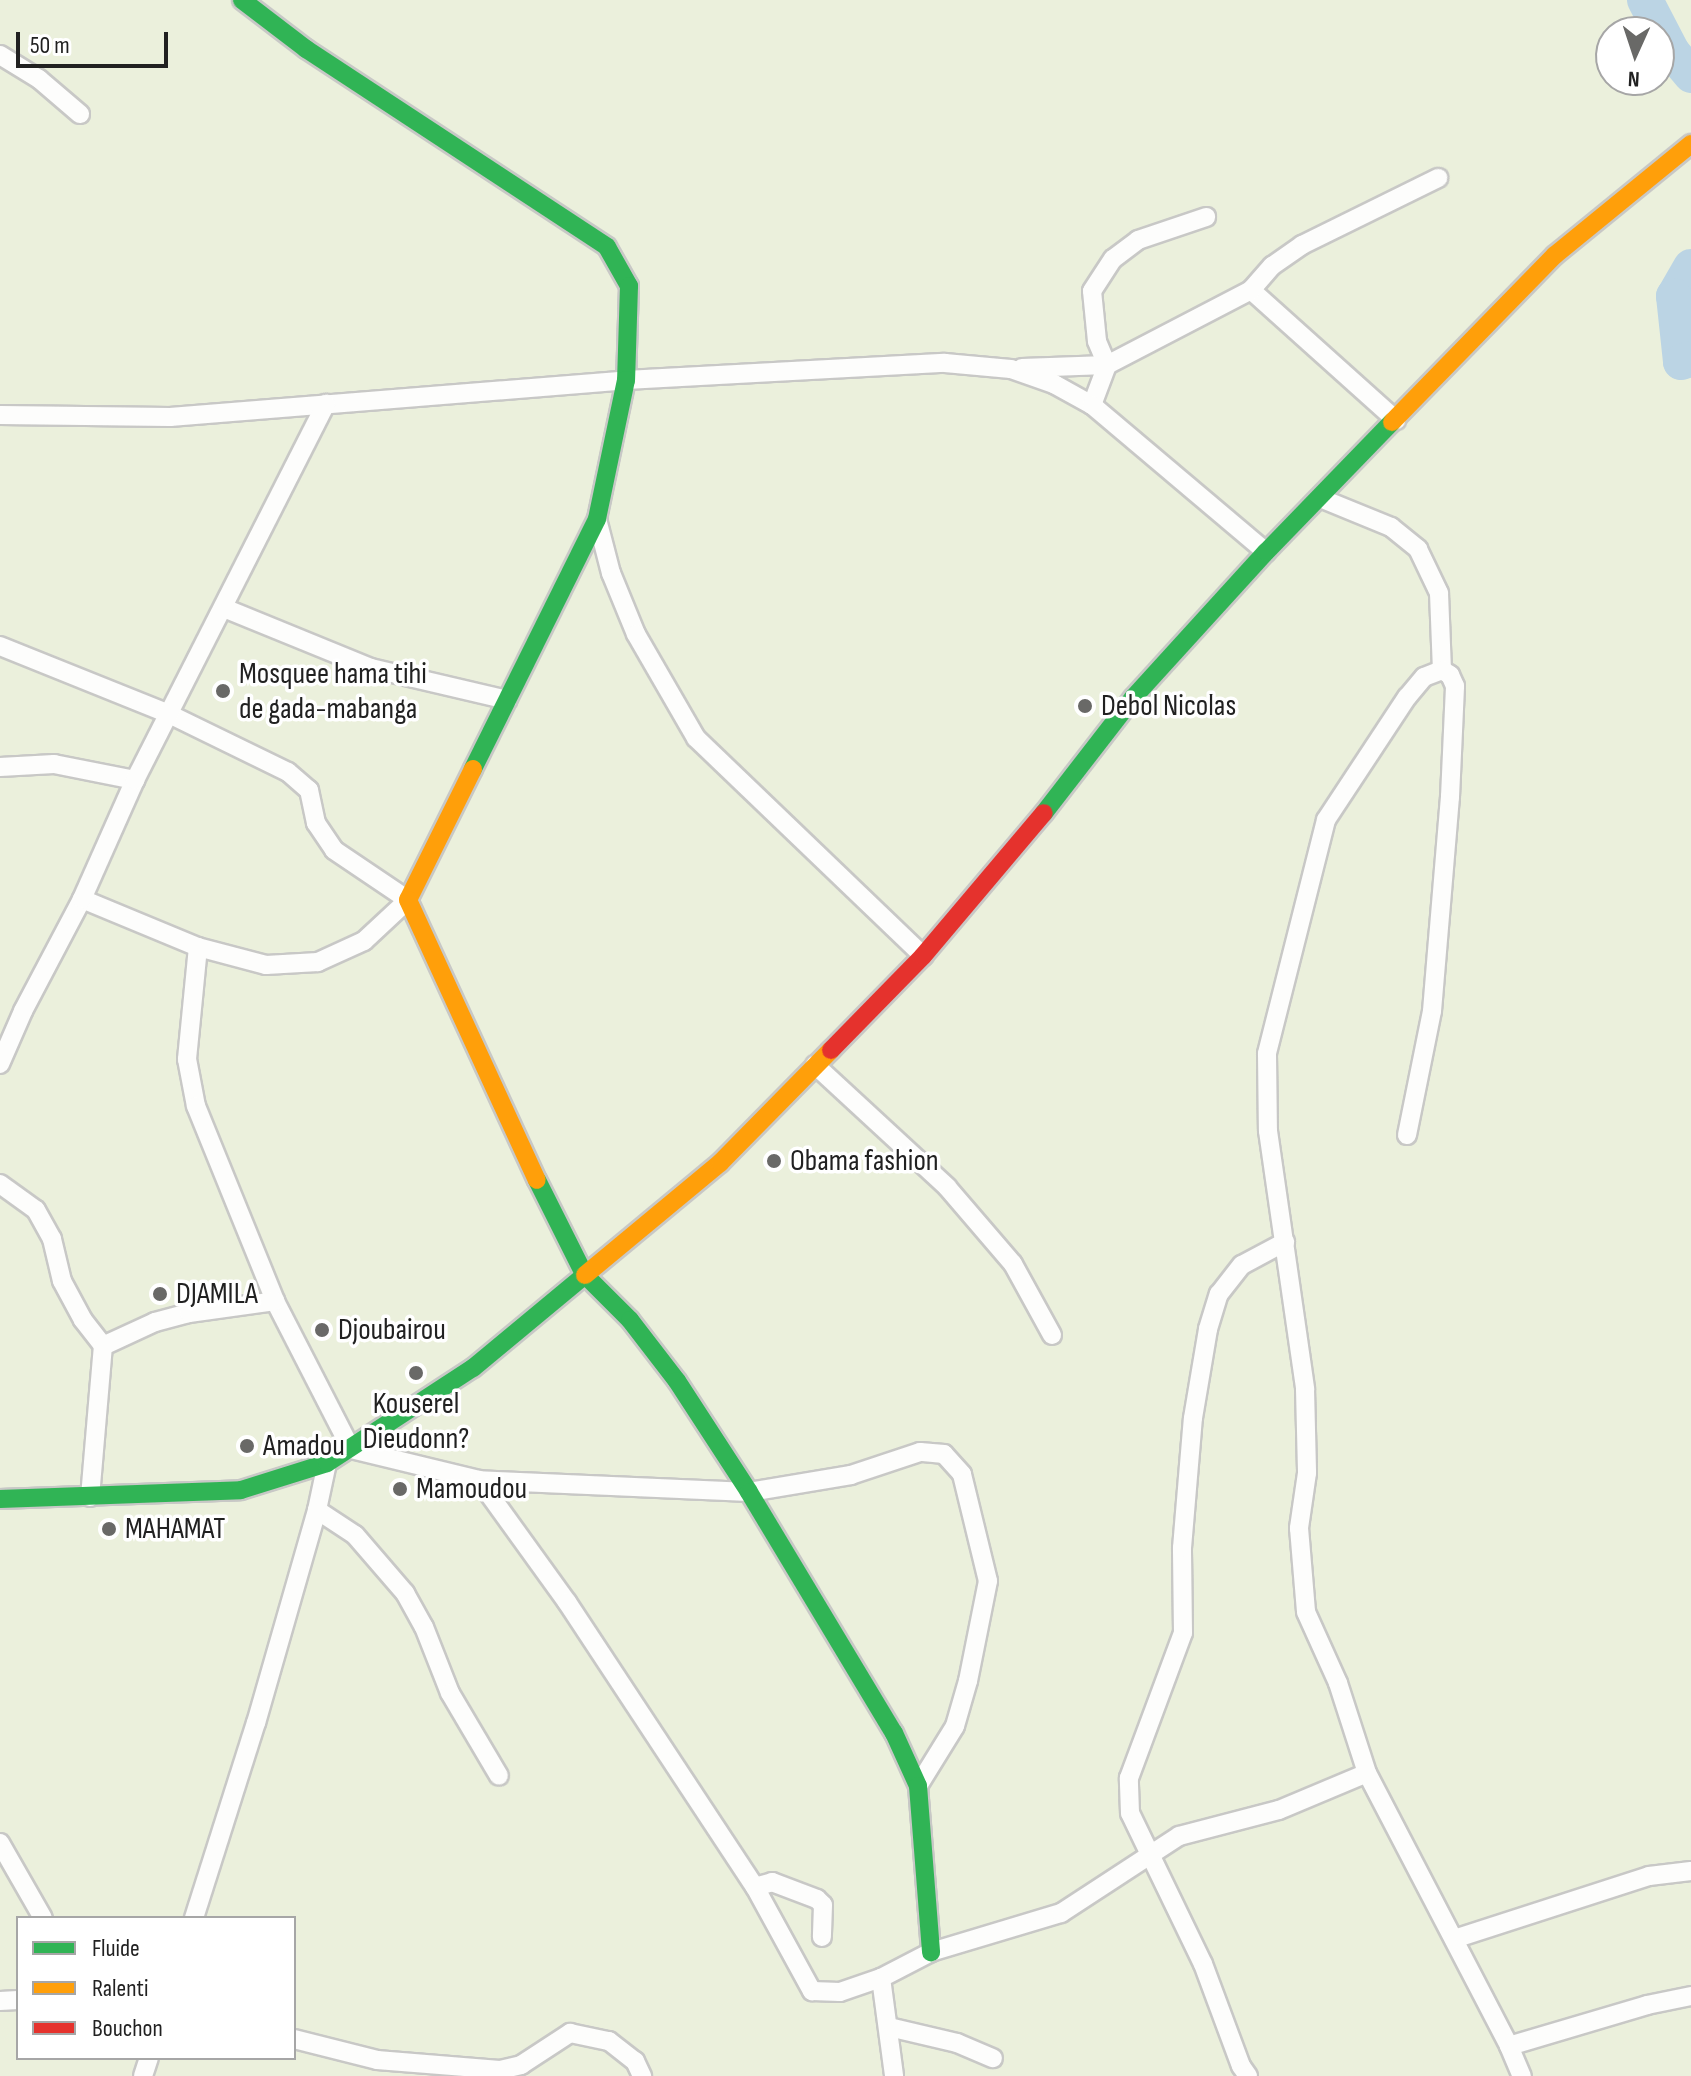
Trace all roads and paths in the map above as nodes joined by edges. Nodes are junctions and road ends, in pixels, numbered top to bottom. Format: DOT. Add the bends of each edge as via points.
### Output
graph roads {
  1 [pos="242,0"];
  2 [pos="0,55"];
  3 [pos="80,114"];
  4 [pos="1691,144"];
  5 [pos="1438,178"];
  6 [pos="1206,217"];
  7 [pos="1251,290"];
  8 [pos="1107,365"];
  9 [pos="1011,369"];
  10 [pos="626,380"];
  11 [pos="326,404"];
  12 [pos="1092,405"];
  13 [pos="0,415"];
  14 [pos="1396,420"];
  15 [pos="1320,498"];
  16 [pos="597,519"];
  17 [pos="1266,552"];
  18 [pos="224,608"];
  19 [pos="0,646"];
  20 [pos="1442,670"];
  21 [pos="507,700"];
  22 [pos="169,714"];
  23 [pos="0,767"];
  24 [pos="135,780"];
  25 [pos="82,899"];
  26 [pos="408,900"];
  27 [pos="198,947"];
  28 [pos="923,956"];
  29 [pos="0,1064"];
  30 [pos="815,1065"];
  31 [pos="1407,1135"];
  32 [pos="0,1184"];
  33 [pos="1285,1242"];
  34 [pos="584,1274"];
  35 [pos="275,1301"];
  36 [pos="1052,1335"];
  37 [pos="103,1346"];
  38 [pos="351,1449"];
  39 [pos="327,1463"];
  40 [pos="479,1480"];
  41 [pos="749,1492"];
  42 [pos="90,1497"];
  43 [pos="0,1499"];
  44 [pos="317,1510"];
  45 [pos="1367,1773"];
  46 [pos="499,1776"];
  47 [pos="918,1786"];
  48 [pos="0,1843"];
  49 [pos="1149,1852"];
  50 [pos="1691,1871"];
  51 [pos="755,1887"];
  52 [pos="42,1916"];
  53 [pos="195,1916"];
  54 [pos="822,1937"];
  55 [pos="1454,1939"];
  56 [pos="931,1952"];
  57 [pos="881,1978"];
  58 [pos="1691,1996"];
  59 [pos="889,2027"];
  60 [pos="296,2040"];
  61 [pos="1509,2046"];
  62 [pos="993,2058"];
  63 [pos="377,2060"];
  64 [pos="391,2076"];
  65 [pos="642,2076"];
  66 [pos="894,2076"];
  67 [pos="1248,2076"];
  68 [pos="1522,2076"];
  1 -- 10 [label="street" via="306,49 607,247 629,286"];
  2 -- 3 [label="street"];
  4 -- 14 [label="street" via="1555,255"];
  5 -- 7 [label="street" via="1302,245 1272,266"];
  6 -- 8 [label="street" via="1138,240 1106,270 1092,291 1097,341"];
  7 -- 8 [label="street"];
  7 -- 14 [label="street"];
  8 -- 9 [label="street"];
  8 -- 12 [label="street"];
  9 -- 10 [label="street" via="945,363"];
  9 -- 12 [label="street"];
  10 -- 11 [label="street"];
  10 -- 16 [label="street"];
  11 -- 13 [label="street" via="170,417"];
  11 -- 18 [label="street"];
  12 -- 17 [label="street"];
  14 -- 15 [label="street"];
  15 -- 17 [label="street"];
  15 -- 20 [label="street" via="1391,527 1418,549 1439,593"];
  16 -- 21 [label="street"];
  16 -- 28 [label="street" via="611,573 636,634 696,738"];
  17 -- 28 [label="street" via="1133,698 1080,771"];
  18 -- 21 [label="street" via="371,668"];
  18 -- 22 [label="street"];
  19 -- 22 [label="street"];
  20 -- 31 [label="street" via="1455,686 1450,797 1432,1011"];
  20 -- 33 [label="street" via="1424,677 1407,697 1326,820 1267,1054 1268,1131"];
  21 -- 26 [label="street"];
  22 -- 24 [label="street"];
  22 -- 26 [label="street" via="288,772 309,790 316,823 334,850"];
  23 -- 24 [label="street" via="54,764"];
  24 -- 25 [label="street"];
  25 -- 27 [label="street"];
  25 -- 29 [label="street"];
  26 -- 27 [label="street" via="364,941 318,962 266,965"];
  26 -- 34 [label="street" via="499,1104"];
  27 -- 35 [label="street" via="187,1059 196,1106"];
  28 -- 30 [label="street"];
  30 -- 34 [label="street" via="720,1163"];
  30 -- 36 [label="street" via="947,1187 1013,1264"];
  32 -- 37 [label="street" via="36,1210 52,1239 62,1281"];
  33 -- 45 [label="street" via="1305,1389 1307,1473 1299,1528 1306,1612 1338,1683"];
  33 -- 49 [label="street" via="1242,1265 1219,1294 1208,1329 1193,1418 1182,1548 1183,1633 1129,1778 1130,1813"];
  34 -- 38 [label="street" via="473,1368"];
  34 -- 41 [label="street" via="630,1320 677,1381"];
  35 -- 37 [label="street" via="155,1322"];
  35 -- 38 [label="street"];
  37 -- 42 [label="street"];
  38 -- 39 [label="street"];
  38 -- 40 [label="street"];
  39 -- 42 [label="street" via="241,1490"];
  39 -- 44 [label="street"];
  40 -- 41 [label="street"];
  40 -- 51 [label="street" via="567,1602"];
  41 -- 47 [label="street" via="894,1733"];
  41 -- 47 [label="street" via="851,1475 920,1452 944,1454 962,1474 988,1581 955,1726"];
  42 -- 43 [label="street"];
  44 -- 46 [label="street" via="355,1535 405,1593 450,1693"];
  44 -- 53 [label="street"];
  45 -- 49 [label="street" via="1279,1810 1179,1836"];
  45 -- 55 [label="street"];
  47 -- 56 [label="street"];
  48 -- 52 [label="street"];
  49 -- 56 [label="street" via="1061,1913"];
  49 -- 67 [label="street" via="1203,1964"];
  50 -- 55 [label="street" via="1649,1876"];
  51 -- 54 [label="street" via="772,1882 817,1899 823,1905"];
  51 -- 57 [label="street" via="812,1991 840,1992"];
  55 -- 61 [label="street"];
  56 -- 57 [label="street"];
  57 -- 59 [label="street"];
  58 -- 61 [label="street"];
  59 -- 62 [label="street" via="957,2043"];
  59 -- 66 [label="street"];
  60 -- 63 [label="street"];
  61 -- 68 [label="street"];
  63 -- 64 [label="street"];
  63 -- 65 [label="street" via="500,2070 521,2065 570,2033 609,2041 635,2061"];
}
